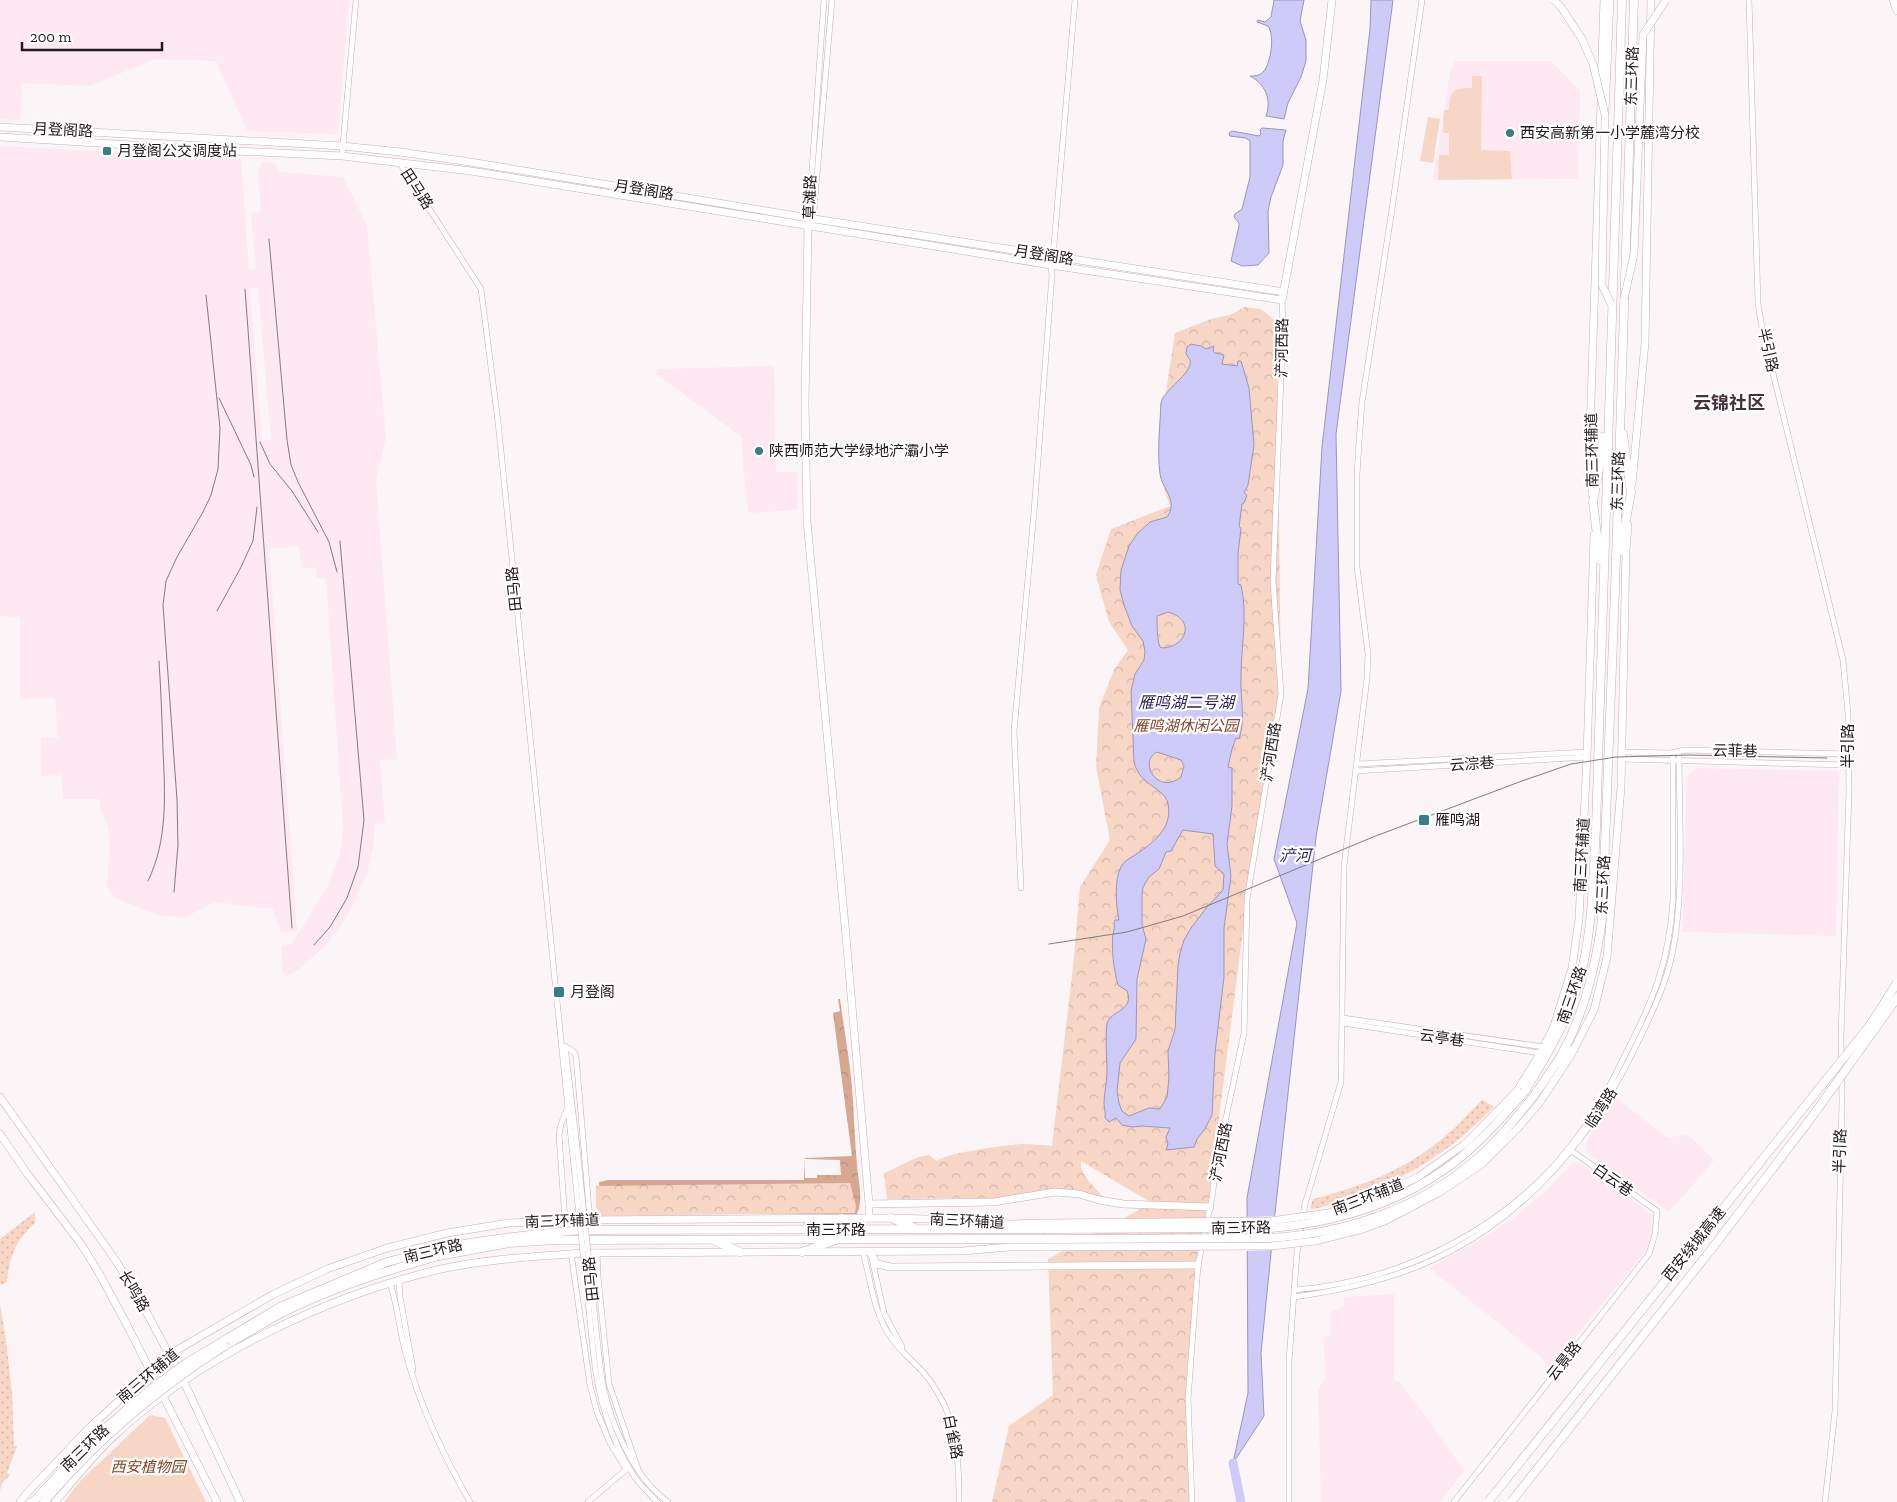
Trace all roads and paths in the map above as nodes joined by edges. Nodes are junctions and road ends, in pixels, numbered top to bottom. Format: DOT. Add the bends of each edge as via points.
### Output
graph roads {
  1 [pos="356,0"];
  2 [pos="824,0"];
  3 [pos="832,0"];
  4 [pos="1075,0"];
  5 [pos="1332,0"];
  6 [pos="1422,0"];
  7 [pos="1554,0"];
  8 [pos="1604,0"];
  9 [pos="1610,0"];
  10 [pos="1622,0"];
  11 [pos="1634,0"];
  12 [pos="1651,0"];
  13 [pos="1666,0"];
  14 [pos="1749,0"];
  15 [pos="1893,0"];
  16 [pos="1897,10"];
  17 [pos="1605,115"];
  18 [pos="0,127"];
  19 [pos="0,137"];
  20 [pos="342,146"];
  21 [pos="342,156"];
  22 [pos="399,162"];
  23 [pos="811,218"];
  24 [pos="808,227"];
  25 [pos="1053,256"];
  26 [pos="1050,265"];
  27 [pos="1284,292"];
  28 [pos="1624,299"];
  29 [pos="1282,300"];
  30 [pos="1611,304"];
  31 [pos="1609,371"];
  32 [pos="1620,413"];
  33 [pos="1631,493"];
  34 [pos="1593,502"];
  35 [pos="1603,584"];
  36 [pos="1615,590"];
  37 [pos="1676,752"];
  38 [pos="1587,754"];
  39 [pos="1848,754"];
  40 [pos="1621,755"];
  41 [pos="1676,760"];
  42 [pos="1357,764"];
  43 [pos="1848,765"];
  44 [pos="1356,771"];
  45 [pos="1021,888"];
  46 [pos="1585,952"];
  47 [pos="1596,961"];
  48 [pos="1897,983"];
  49 [pos="1897,998"];
  50 [pos="1343,1021"];
  51 [pos="1561,1028"];
  52 [pos="561,1039"];
  53 [pos="566,1047"];
  54 [pos="1543,1047"];
  55 [pos="1574,1049"];
  56 [pos="1551,1072"];
  57 [pos="0,1097"];
  58 [pos="567,1109"];
  59 [pos="0,1134"];
  60 [pos="574,1138"];
  61 [pos="1570,1149"];
  62 [pos="869,1204"];
  63 [pos="1210,1208"];
  64 [pos="1658,1211"];
  65 [pos="841,1218"];
  66 [pos="869,1218"];
  67 [pos="890,1218"];
  68 [pos="592,1220"];
  69 [pos="566,1221"];
  70 [pos="1044,1226"];
  71 [pos="796,1230"];
  72 [pos="919,1230"];
  73 [pos="842,1238"];
  74 [pos="708,1239"];
  75 [pos="1044,1243"];
  76 [pos="438,1252"];
  77 [pos="597,1252"];
  78 [pos="740,1252"];
  79 [pos="802,1252"];
  80 [pos="866,1252"];
  81 [pos="571,1253"];
  82 [pos="1198,1265"];
  83 [pos="399,1280"];
  84 [pos="390,1283"];
  85 [pos="1295,1290"];
  86 [pos="1294,1297"];
  87 [pos="596,1349"];
  88 [pos="170,1354"];
  89 [pos="150,1371"];
  90 [pos="415,1379"];
  91 [pos="184,1382"];
  92 [pos="164,1396"];
  93 [pos="628,1468"];
  94 [pos="638,1469"];
  95 [pos="20,1502"];
  96 [pos="33,1502"];
  97 [pos="44,1502"];
  98 [pos="55,1502"];
  99 [pos="217,1502"];
  100 [pos="240,1502"];
  101 [pos="470,1502"];
  102 [pos="588,1502"];
  103 [pos="657,1502"];
  104 [pos="668,1502"];
  105 [pos="959,1502"];
  106 [pos="1192,1502"];
  107 [pos="1290,1502"];
  108 [pos="1454,1502"];
  109 [pos="1488,1502"];
  110 [pos="1511,1502"];
  111 [pos="1825,1502"];
  1 -- 20 [label="street"];
  2 -- 23 [label="street, 草滩路"];
  3 -- 23 [label="street, 草滩路"];
  4 -- 25 [label="street"];
  5 -- 27 [label="main road, 浐河西路" via="1323,80"];
  6 -- 42 [label="street" via="1362,410 1357,475 1357,568 1368,654"];
  7 -- 17 [label="main road, bridge" via="1582,39 1593,64"];
  8 -- 34 [label="main road, 南三环辅道" via="1590,431"];
  9 -- 17 [label="main road, bridge"];
  10 -- 30 [label="highway, 东三环路"];
  11 -- 28 [label="highway, 东三环路"];
  12 -- 33 [label="main road, 南三环辅道" via="1645,343"];
  13 -- 28 [label="main road, bridge" via="1642,35 1634,254"];
  14 -- 39 [label="street, 半引路" via="1758,304 1843,660"];
  15 -- 16 [label="main road"];
  17 -- 30 [label="main road, bridge" via="1602,286"];
  18 -- 20 [label="main road, 月登阁路"];
  19 -- 21 [label="main road, 月登阁路"];
  20 -- 21 [label="street"];
  20 -- 23 [label="main road, 月登阁路" via="470,162"];
  21 -- 22 [label="main road, 月登阁路"];
  22 -- 24 [label="main road, 月登阁路"];
  22 -- 52 [label="street, 田马路" via="481,289 498,422"];
  23 -- 24 [label="street, 草滩路"];
  23 -- 25 [label="main road, 月登阁路"];
  24 -- 26 [label="main road, 月登阁路"];
  24 -- 62 [label="main road" via="807,521"];
  25 -- 26 [label="street"];
  25 -- 27 [label="main road, 月登阁路"];
  26 -- 29 [label="main road, 月登阁路"];
  26 -- 45 [label="street" via="1052,275 1034,512 1014,731"];
  27 -- 29 [label="main road, 浐河西路"];
  28 -- 32 [label="highway, 东三环路"];
  29 -- 63 [label="street, 浐河西路" via="1273,581 1281,694 1247,899 1244,1033"];
  30 -- 31 [label="highway, 东三环路"];
  31 -- 34 [label="highway"];
  31 -- 35 [label="highway, 东三环路"];
  32 -- 33 [label="highway"];
  32 -- 36 [label="highway, 东三环路"];
  33 -- 36 [label="highway"];
  33 -- 40 [label="main road, 南三环辅道" via="1626,550"];
  34 -- 35 [label="highway"];
  34 -- 38 [label="main road, 南三环辅道"];
  35 -- 46 [label="highway, 东三环路" via="1596,828"];
  36 -- 47 [label="highway, 东三环路" via="1602,919"];
  37 -- 39 [label="street, 云菲巷"];
  37 -- 40 [label="street, 云菲巷"];
  37 -- 41 [label="street, 临湾路"];
  38 -- 42 [label="street, 云淙巷"];
  38 -- 44 [label="street, 云淙巷"];
  38 -- 54 [label="main road, 南三环辅道" via="1581,891 1572,968 1554,1026"];
  39 -- 43 [label="street, 半引路"];
  40 -- 41 [label="street, 云菲巷"];
  40 -- 55 [label="main road, 南三环辅道" via="1607,957 1594,1010"];
  41 -- 43 [label="street, 云菲巷"];
  41 -- 61 [label="street, 临湾路" via="1674,900 1663,969 1646,1016 1612,1081"];
  42 -- 44 [label="street"];
  43 -- 111 [label="street, 半引路" via="1835,1411"];
  44 -- 50 [label="street" via="1344,866"];
  46 -- 51 [label="highway, 南三环路" via="1582,972"];
  47 -- 56 [label="highway, 南三环路" via="1574,1029"];
  48 -- 109 [label="highway, 西安绕城高速, bridge" via="1870,1025"];
  49 -- 110 [label="highway, 西安绕城高速, bridge" via="1717,1242"];
  50 -- 54 [label="street"];
  50 -- 85 [label="street" via="1341,1082 1305,1204"];
  51 -- 54 [label="highway"];
  51 -- 70 [label="highway, 南三环路, bridge" via="1525,1091 1499,1121 1461,1157 1404,1194 1354,1213 1299,1226"];
  52 -- 53 [label="street, 田马路"];
  52 -- 58 [label="street, 田马路"];
  53 -- 60 [label="street, 田马路"];
  53 -- 68 [label="street" via="576,1056"];
  54 -- 70 [label="main road, 南三环辅道, bridge" via="1517,1091 1464,1144 1418,1177 1372,1199 1328,1213 1270,1221"];
  55 -- 56 [label="highway"];
  55 -- 75 [label="main road, 南三环辅道, bridge" via="1540,1102 1482,1164 1440,1192 1385,1221 1315,1240 1272,1246"];
  56 -- 75 [label="highway, 南三环路, bridge" via="1514,1122 1478,1157 1450,1179 1420,1196 1363,1222 1302,1236"];
  57 -- 88 [label="main road, 长鸣路" via="114,1258"];
  58 -- 60 [label="street, 田马路"];
  58 -- 69 [label="street" via="559,1135"];
  59 -- 89 [label="main road, 长鸣路" via="99,1274"];
  60 -- 87 [label="street, 田马路, bridge"];
  61 -- 64 [label="street, 白云巷"];
  61 -- 85 [label="street, 临湾路" via="1508,1207 1435,1253 1380,1274 1323,1288"];
  61 -- 86 [label="street, 临湾路" via="1559,1166 1516,1206 1494,1224 1448,1252 1366,1283"];
  62 -- 63 [label="main road" via="994,1202 1055,1192 1123,1204"];
  62 -- 66 [label="main road"];
  63 -- 82 [label="street, 浐河西路"];
  64 -- 108 [label="street, 云景路" via="1649,1254"];
  65 -- 66 [label="main road, 南三环辅道"];
  65 -- 68 [label="main road, 南三环辅道"];
  65 -- 71 [label="highway"];
  66 -- 67 [label="main road, 南三环辅道"];
  67 -- 70 [label="main road, 南三环辅道"];
  67 -- 72 [label="highway"];
  68 -- 69 [label="main road, 南三环辅道"];
  69 -- 88 [label="main road, 南三环辅道" via="509,1223 447,1233 378,1251 327,1269 272,1295"];
  70 -- 72 [label="highway, 南三环路"];
  71 -- 72 [label="highway, 南三环路"];
  71 -- 76 [label="highway, 南三环路" via="582,1230 476,1240"];
  73 -- 74 [label="highway, 南三环路"];
  73 -- 75 [label="highway, 南三环路"];
  73 -- 79 [label="highway"];
  74 -- 76 [label="highway, 南三环路" via="583,1239"];
  74 -- 78 [label="highway"];
  75 -- 80 [label="main road, 南三环辅道" via="962,1251"];
  76 -- 96 [label="highway, 南三环路, bridge" via="387,1262 280,1307 188,1362 152,1388 90,1442"];
  76 -- 97 [label="highway, 南三环路, bridge" via="318,1297 222,1347 135,1411 65,1477"];
  77 -- 78 [label="main road, 南三环辅道"];
  77 -- 81 [label="main road, 南三环辅道"];
  77 -- 94 [label="street" via="609,1384"];
  78 -- 79 [label="main road, 南三环辅道"];
  79 -- 80 [label="main road, 南三环辅道"];
  80 -- 82 [label="main road" via="877,1264 891,1267"];
  80 -- 105 [label="street, 白雀路" via="872,1294 891,1338 937,1390 948,1409 958,1458"];
  81 -- 83 [label="main road, 南三环辅道" via="474,1263"];
  81 -- 93 [label="street" via="590,1385 610,1443"];
  82 -- 106 [label="street, 浐河西路" via="1188,1399"];
  83 -- 84 [label="main road, 南三环辅道"];
  83 -- 90 [label="street"];
  84 -- 90 [label="street" via="406,1356"];
  84 -- 91 [label="main road, 南三环辅道" via="287,1323"];
  85 -- 86 [label="street"];
  86 -- 107 [label="street" via="1288,1360"];
  87 -- 93 [label="street, 田马路" via="599,1396"];
  87 -- 94 [label="street, 田马路" via="612,1416"];
  88 -- 89 [label="main road, 南三环辅道"];
  88 -- 91 [label="main road, 长鸣路"];
  89 -- 92 [label="main road, 长鸣路"];
  89 -- 95 [label="main road, 南三环辅道" via="90,1427"];
  90 -- 101 [label="street" via="442,1450"];
  91 -- 92 [label="main road, 南三环辅道"];
  91 -- 100 [label="main road, 长鸣路"];
  92 -- 98 [label="main road, 南三环辅道" via="90,1459"];
  92 -- 99 [label="main road, 长鸣路"];
  93 -- 102 [label="street"];
  93 -- 103 [label="street, 田马路"];
  94 -- 104 [label="street, 田马路"];
}
